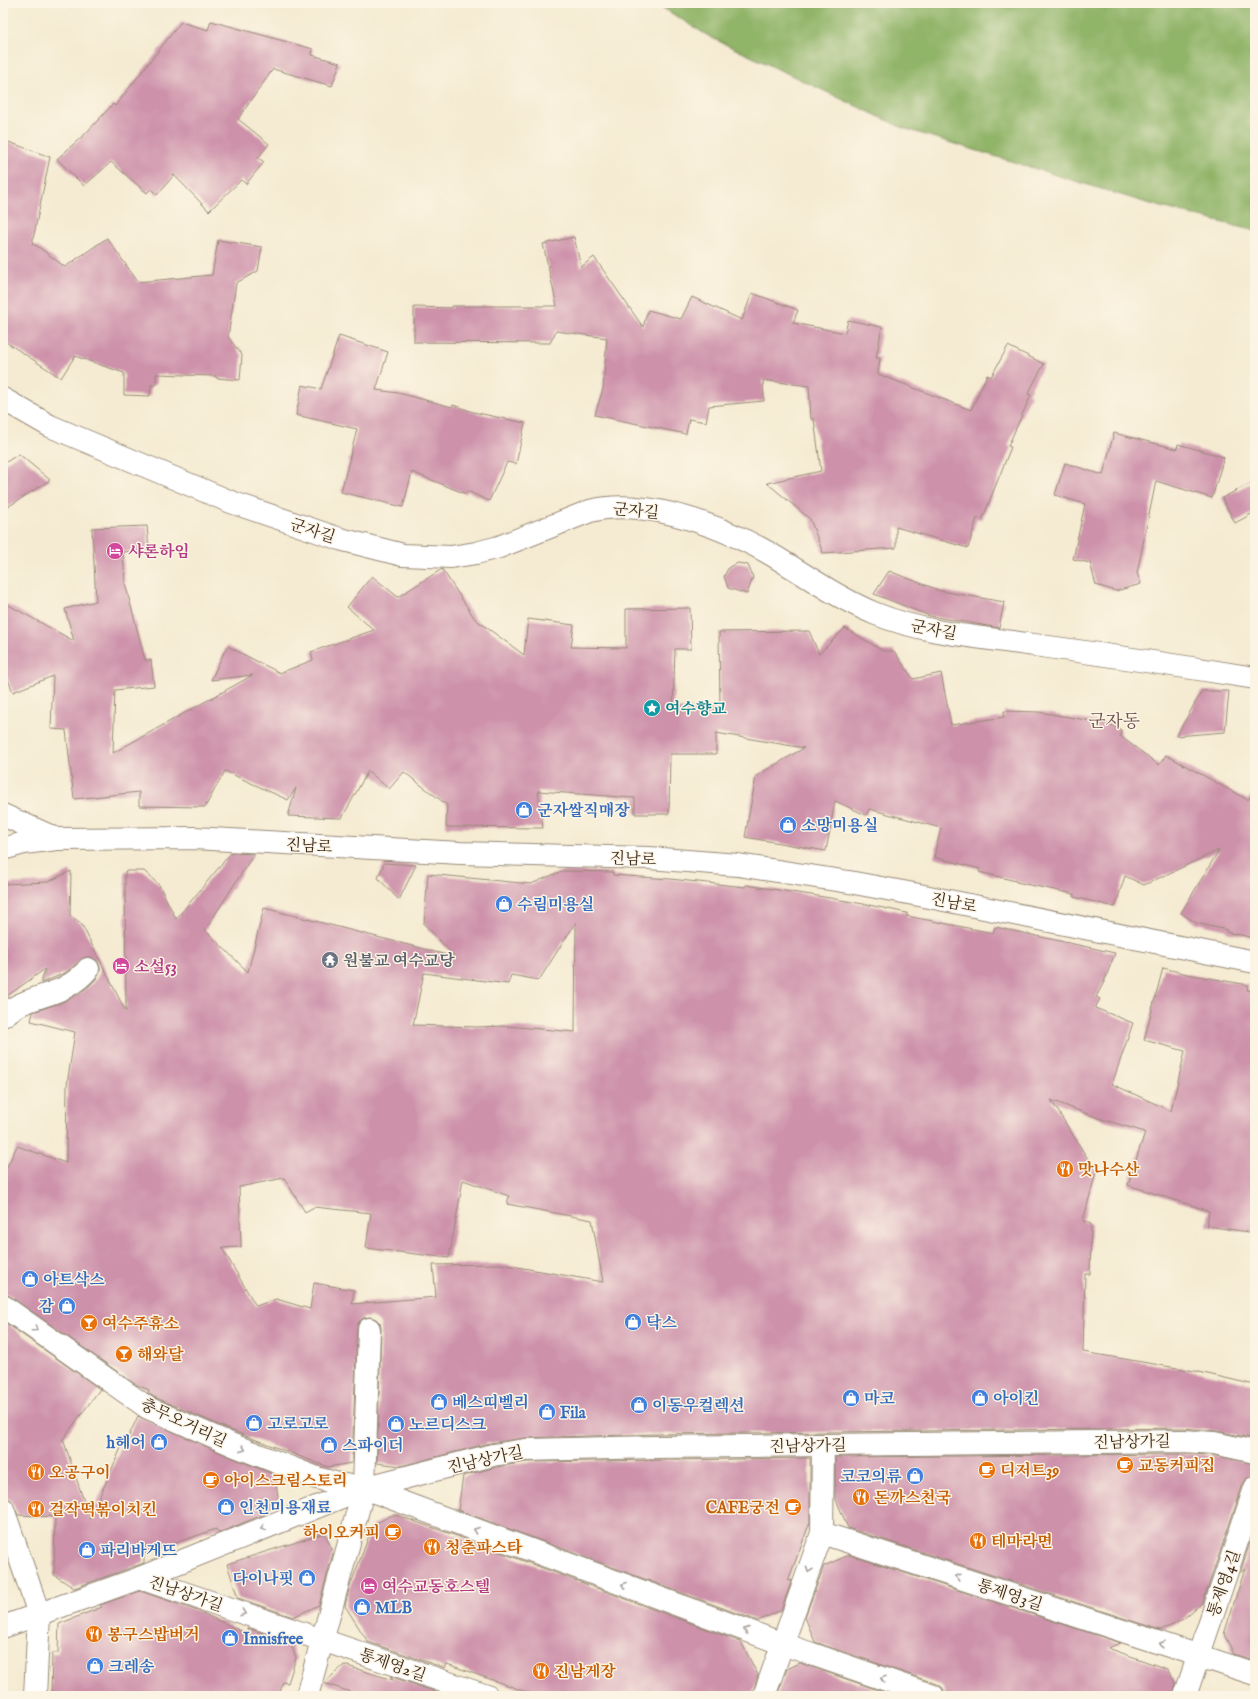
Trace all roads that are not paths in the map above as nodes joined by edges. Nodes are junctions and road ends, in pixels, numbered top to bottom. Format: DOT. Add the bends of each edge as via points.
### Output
graph roads {
  1 [pos="3,399"];
  2 [pos="1255,678"];
  3 [pos="3,815"];
  4 [pos="57,839"];
  5 [pos="3,849"];
  6 [pos="1255,962"];
  7 [pos="88,969"];
  8 [pos="3,1016"];
  9 [pos="3,1306"];
  10 [pos="369,1329"];
  11 [pos="823,1445"];
  12 [pos="1255,1452"];
  13 [pos="364,1488"];
  14 [pos="1255,1488"];
  15 [pos="3,1509"];
  16 [pos="822,1533"];
  17 [pos="140,1578"];
  18 [pos="39,1614"];
  19 [pos="3,1627"];
  20 [pos="322,1640"];
  21 [pos="783,1644"];
  22 [pos="1199,1656"];
  23 [pos="1255,1674"];
  24 [pos="35,1696"];
  25 [pos="307,1696"];
  26 [pos="487,1696"];
  27 [pos="764,1696"];
  28 [pos="933,1696"];
  29 [pos="1185,1696"];
  1 -- 2 [label="street, 군자길" via="50,426 231,502 340,539 403,555 451,557 476,553 499,547 590,511 604,507 629,507 679,515 736,536 855,604 899,622 950,633"];
  3 -- 4 [label="street"];
  4 -- 5 [label="street, 진남로"];
  4 -- 6 [label="street, 진남로" via="194,838 460,853 649,858 738,866 849,882"];
  7 -- 8 [label="street" via="72,984 53,994 19,1005"];
  9 -- 13 [label="street, 충무오거리길, one-way" via="148,1408 317,1478"];
  10 -- 13 [label="street"];
  11 -- 12 [label="street, 진남상가길" via="1183,1441 1214,1443"];
  11 -- 13 [label="street, 진남상가길" via="525,1450 493,1455"];
  11 -- 16 [label="street"];
  13 -- 17 [label="street, 진남상가길, one-way"];
  13 -- 20 [label="street"];
  21 -- 13 [label="street, one-way"];
  14 -- 22 [label="street, 통제영4길"];
  15 -- 18 [label="street"];
  16 -- 21 [label="street, one-way"];
  22 -- 16 [label="street, 통제영3길, one-way"];
  17 -- 18 [label="street, 진남상가길"];
  17 -- 20 [label="street, 진남상가길, one-way"];
  18 -- 19 [label="street, 진남상가길"];
  18 -- 24 [label="street"];
  20 -- 25 [label="street"];
  20 -- 26 [label="street, 통제영2길"];
  21 -- 27 [label="street"];
  28 -- 21 [label="street, one-way"];
  22 -- 23 [label="street"];
  22 -- 29 [label="street, 통제영4길"];
}
